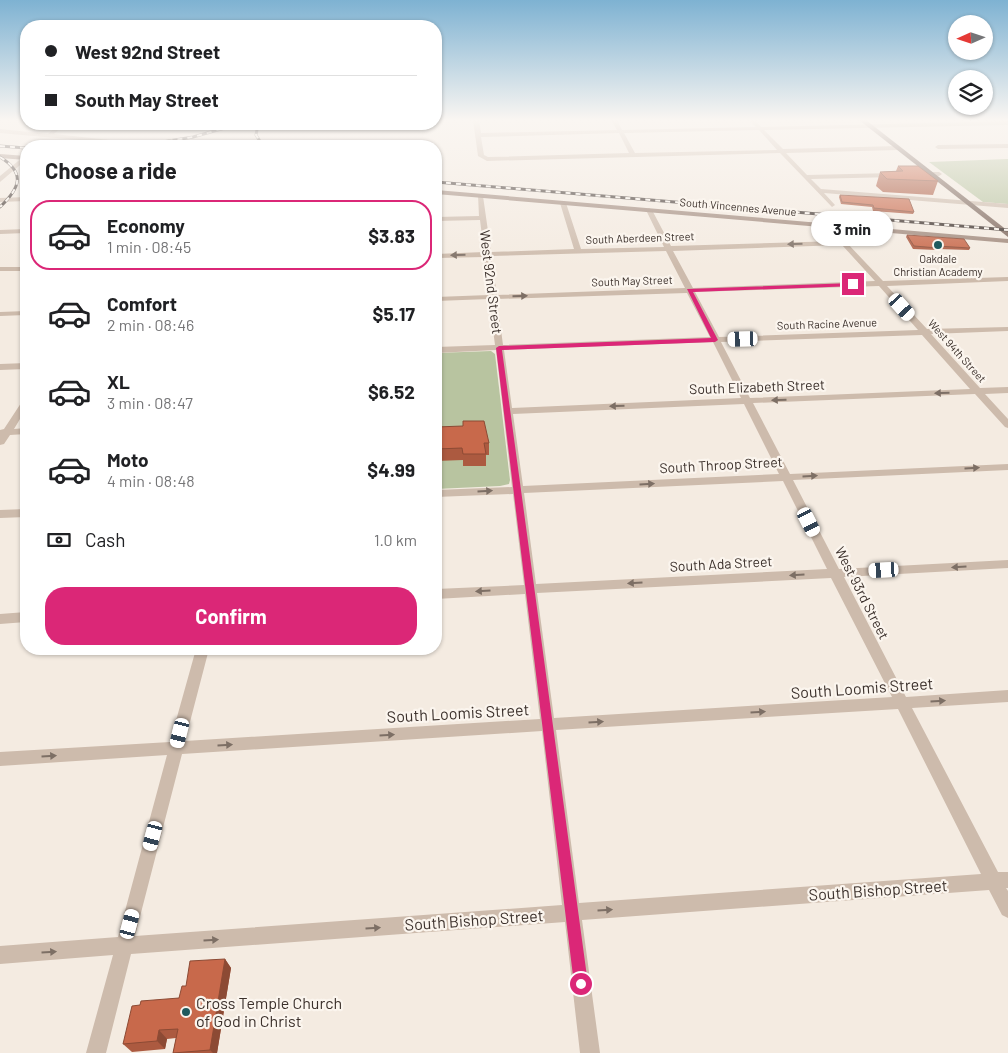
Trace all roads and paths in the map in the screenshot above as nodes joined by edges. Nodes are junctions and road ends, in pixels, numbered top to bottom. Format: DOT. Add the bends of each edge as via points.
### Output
graph roads {
  1 [pos="14,169"];
  2 [pos="798,169"];
  3 [pos="924,169"];
  4 [pos="933,169"];
  5 [pos="914,174"];
  6 [pos="930,174"];
  7 [pos="939,174"];
  8 [pos="904,175"];
  9 [pos="2,178"];
  10 [pos="806,178"];
  11 [pos="819,191"];
  12 [pos="442,193"];
  13 [pos="480,196"];
  14 [pos="20,199"];
  15 [pos="0,200"];
  16 [pos="563,203"];
  17 [pos="968,203"];
  18 [pos="978,204"];
  19 [pos="832,205"];
  20 [pos="1008,206"];
  21 [pos="648,210"];
  22 [pos="482,218"];
  23 [pos="442,219"];
  24 [pos="829,226"];
  25 [pos="1008,227"];
  26 [pos="20,231"];
  27 [pos="0,232"];
  28 [pos="1008,235"];
  29 [pos="1008,241"];
  30 [pos="844,243"];
  31 [pos="668,248"];
  32 [pos="578,251"];
  33 [pos="487,254"];
  34 [pos="442,256"];
  35 [pos="20,269"];
  36 [pos="0,270"];
  37 [pos="1008,279"];
  38 [pos="881,283"];
  39 [pos="689,290"];
  40 [pos="492,297"];
  41 [pos="442,299"];
  42 [pos="20,313"];
  43 [pos="0,314"];
  44 [pos="1008,329"];
  45 [pos="924,332"];
  46 [pos="715,340"];
  47 [pos="499,348"];
  48 [pos="442,350"];
  49 [pos="20,366"];
  50 [pos="0,367"];
  51 [pos="1008,390"];
  52 [pos="978,392"];
  53 [pos="746,401"];
  54 [pos="20,410"];
  55 [pos="507,411"];
  56 [pos="1008,425"];
  57 [pos="20,431"];
  58 [pos="4,432"];
  59 [pos="0,442"];
  60 [pos="1008,467"];
  61 [pos="786,477"];
  62 [pos="517,490"];
  63 [pos="442,494"];
  64 [pos="20,513"];
  65 [pos="0,514"];
  66 [pos="1008,564"];
  67 [pos="835,573"];
  68 [pos="530,589"];
  69 [pos="442,594"];
  70 [pos="20,617"];
  71 [pos="0,619"];
  72 [pos="200,655"];
  73 [pos="1008,696"];
  74 [pos="902,703"];
  75 [pos="548,725"];
  76 [pos="176,748"];
  77 [pos="0,759"];
  78 [pos="1001,881"];
  79 [pos="1008,909"];
  80 [pos="572,913"];
  81 [pos="124,946"];
  82 [pos="0,955"];
  83 [pos="96,1053"];
  84 [pos="590,1053"];
  1 -- 9 [label="street"];
  2 -- 10 [label="street"];
  3 -- 6 [label="main road"];
  4 -- 7 [label="main road"];
  5 -- 6 [label="street"];
  6 -- 7 [label="street"];
  6 -- 17 [label="main road"];
  7 -- 18 [label="main road"];
  8 -- 10 [label="street"];
  10 -- 11 [label="street"];
  11 -- 17 [label="street"];
  11 -- 19 [label="street"];
  12 -- 13 [label="main road, South Vincennes Avenue"];
  13 -- 16 [label="main road, South Vincennes Avenue"];
  13 -- 22 [label="street, West 92nd Street"];
  14 -- 15 [label="street"];
  16 -- 21 [label="main road, South Vincennes Avenue"];
  16 -- 32 [label="street"];
  17 -- 18 [label="street"];
  17 -- 28 [label="main road"];
  18 -- 20 [label="street"];
  18 -- 25 [label="main road"];
  21 -- 24 [label="main road, South Vincennes Avenue"];
  21 -- 31 [label="street, West 93rd Street"];
  22 -- 23 [label="street"];
  22 -- 33 [label="street, West 92nd Street"];
  24 -- 29 [label="main road, South Vincennes Avenue"];
  24 -- 30 [label="street, West 94th Street"];
  26 -- 27 [label="street"];
  30 -- 31 [label="street, South Aberdeen Street, one-way"];
  30 -- 38 [label="street, West 94th Street"];
  31 -- 32 [label="street, South Aberdeen Street"];
  31 -- 39 [label="street, West 93rd Street"];
  32 -- 33 [label="street, South Aberdeen Street"];
  33 -- 34 [label="street, South Aberdeen Street, one-way"];
  33 -- 40 [label="street, West 92nd Street"];
  35 -- 36 [label="street"];
  37 -- 38 [label="street, South May Street"];
  38 -- 39 [label="street, South May Street"];
  38 -- 45 [label="street, West 94th Street"];
  40 -- 39 [label="street, South May Street, one-way"];
  39 -- 46 [label="street, West 93rd Street"];
  40 -- 41 [label="street, South May Street"];
  40 -- 47 [label="street, West 92nd Street"];
  42 -- 43 [label="street"];
  44 -- 45 [label="street, South Racine Avenue"];
  45 -- 46 [label="street, South Racine Avenue"];
  45 -- 52 [label="street, West 94th Street"];
  46 -- 47 [label="street, South Racine Avenue"];
  46 -- 53 [label="street, West 93rd Street"];
  47 -- 48 [label="street, South Racine Avenue"];
  47 -- 55 [label="street, West 92nd Street"];
  49 -- 50 [label="street"];
  51 -- 52 [label="street, South Elizabeth Street"];
  52 -- 53 [label="street, South Elizabeth Street, one-way"];
  52 -- 56 [label="street, West 94th Street"];
  53 -- 55 [label="street, South Elizabeth Street, one-way"];
  53 -- 61 [label="street, West 93rd Street"];
  54 -- 58 [label="street"];
  55 -- 62 [label="street, West 92nd Street"];
  57 -- 58 [label="street"];
  58 -- 59 [label="street"];
  61 -- 60 [label="street, South Throop Street, one-way"];
  62 -- 61 [label="street, South Throop Street, one-way"];
  61 -- 67 [label="street, West 93rd Street"];
  63 -- 62 [label="street, South Throop Street, one-way"];
  62 -- 68 [label="street, West 92nd Street"];
  64 -- 65 [label="street"];
  66 -- 67 [label="street, South Ada Street, one-way"];
  67 -- 68 [label="street, South Ada Street, one-way"];
  67 -- 74 [label="street, West 93rd Street"];
  68 -- 69 [label="street, South Ada Street, one-way"];
  68 -- 75 [label="street, West 92nd Street"];
  70 -- 71 [label="street"];
  72 -- 76 [label="street"];
  74 -- 73 [label="street, South Loomis Street, one-way"];
  75 -- 74 [label="street, South Loomis Street, one-way"];
  74 -- 78 [label="street, West 93rd Street"];
  76 -- 75 [label="street, South Loomis Street, one-way"];
  75 -- 80 [label="street, West 92nd Street"];
  77 -- 76 [label="street, South Loomis Street, one-way"];
  76 -- 81 [label="street"];
  78 -- 79 [label="street, West 93rd Street"];
  80 -- 78 [label="street, South Bishop Street, one-way"];
  81 -- 80 [label="street, South Bishop Street, one-way"];
  80 -- 84 [label="street, West 92nd Street"];
  82 -- 81 [label="street, South Bishop Street, one-way"];
  81 -- 83 [label="street"];
}
